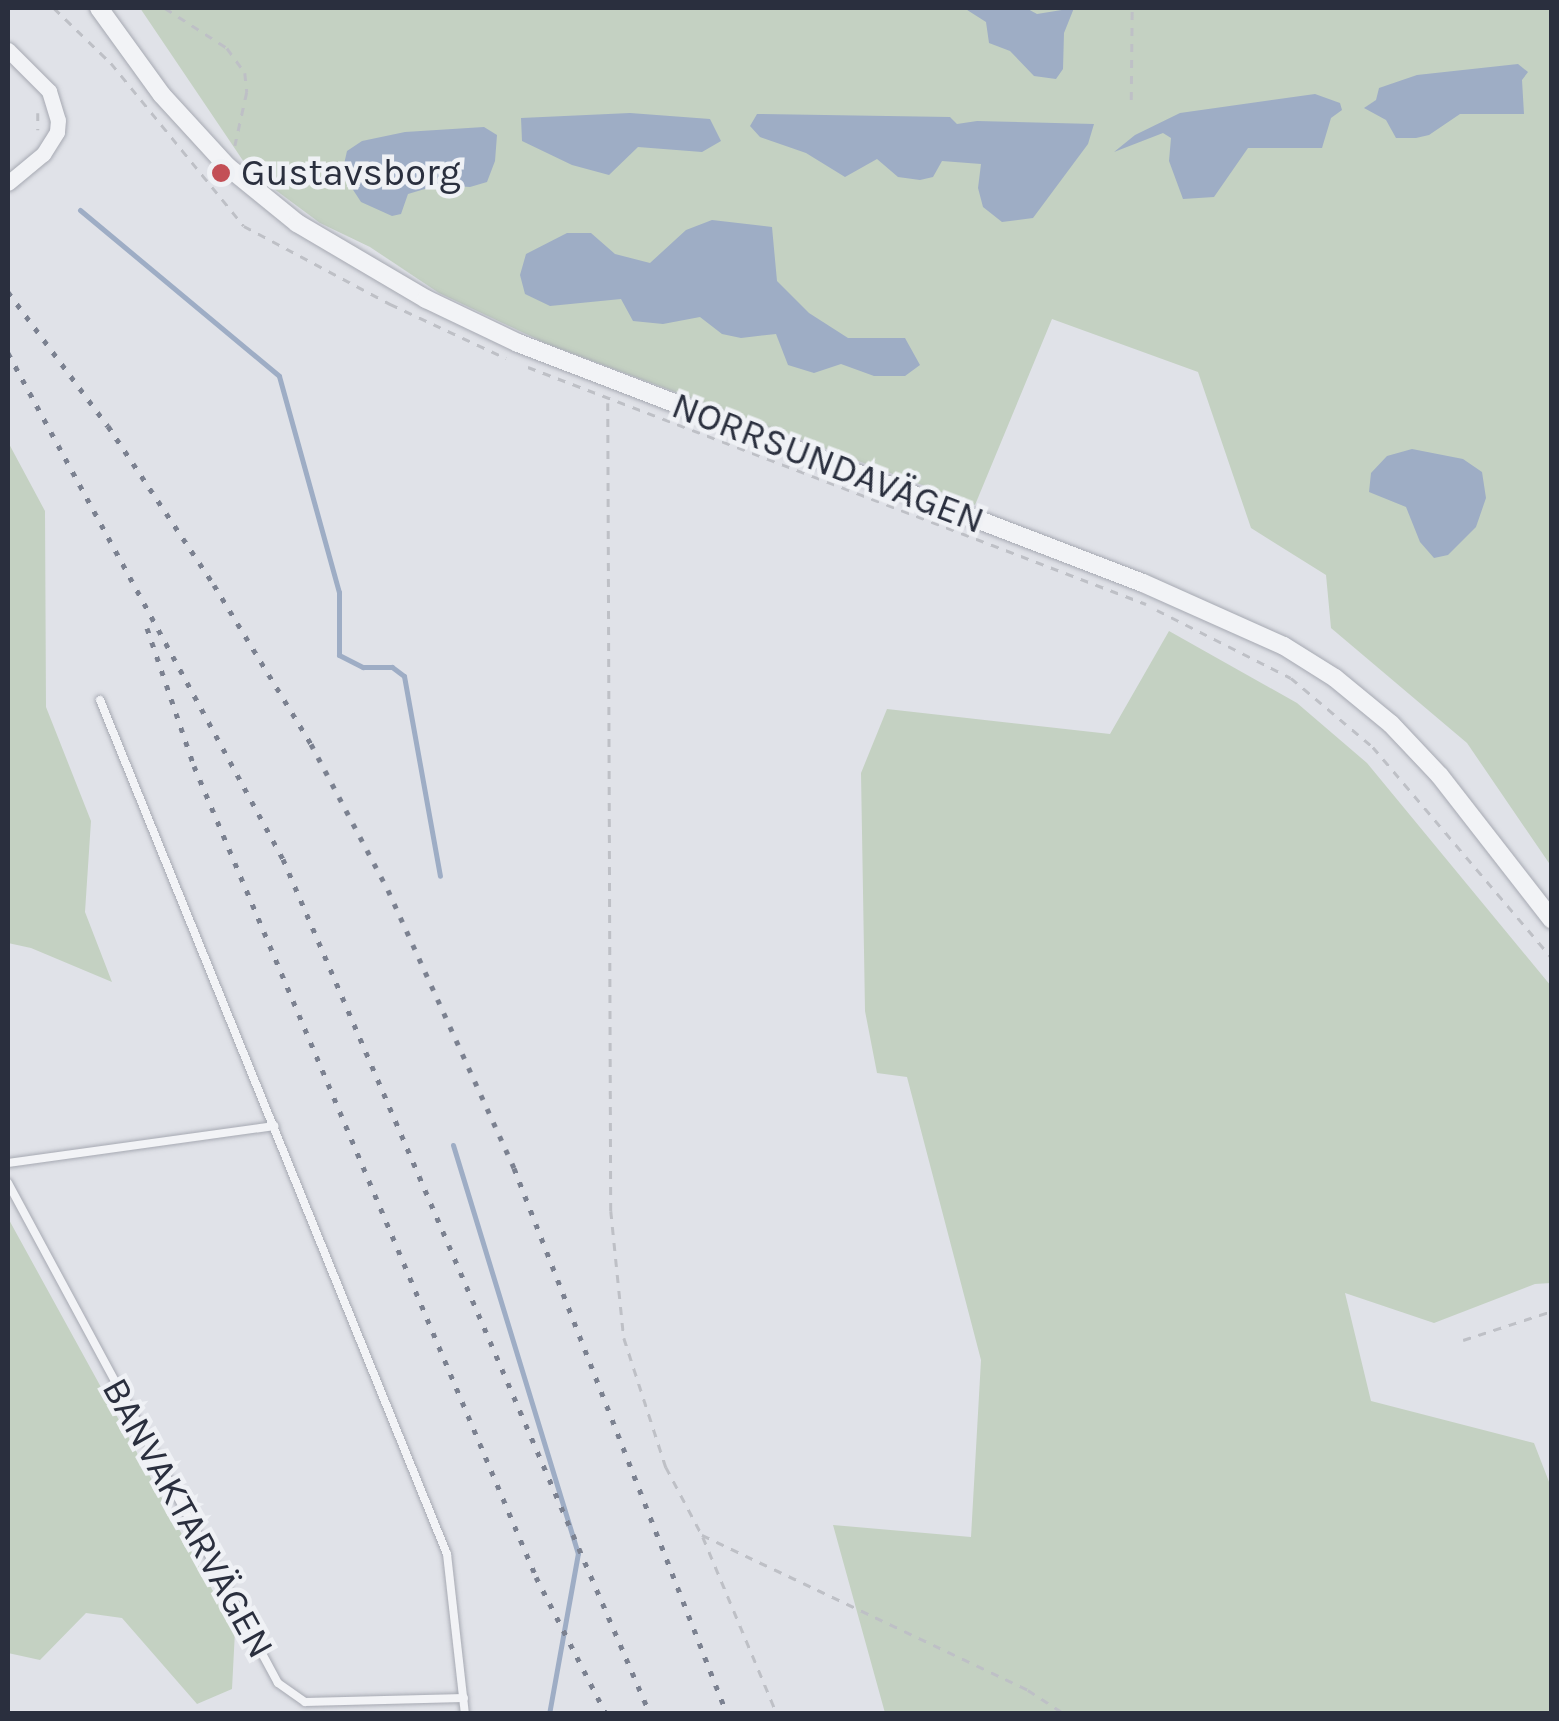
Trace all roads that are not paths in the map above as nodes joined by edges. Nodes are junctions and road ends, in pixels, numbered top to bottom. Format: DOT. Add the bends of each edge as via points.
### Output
graph roads {
  1 [pos="99,8"];
  2 [pos="8,50"];
  3 [pos="14,179"];
  4 [pos="100,700"];
  5 [pos="1552,920"];
  6 [pos="274,1126"];
  7 [pos="8,1163"];
  8 [pos="8,1183"];
  9 [pos="464,1698"];
  10 [pos="465,1714"];
  1 -- 5 [label="street, NORRSUNDAVÄGEN" via="162,95 228,166 361,264 518,343 1143,584 1284,646 1335,678 1440,776"];
  2 -- 3 [label="street" via="50,91 58,120 51,144"];
  4 -- 6 [label="lane"];
  6 -- 7 [label="lane"];
  6 -- 9 [label="lane" via="448,1554"];
  8 -- 9 [label="lane, BANVAKTARVÄGEN" via="278,1683 305,1702"];
  9 -- 10 [label="lane"];
}
